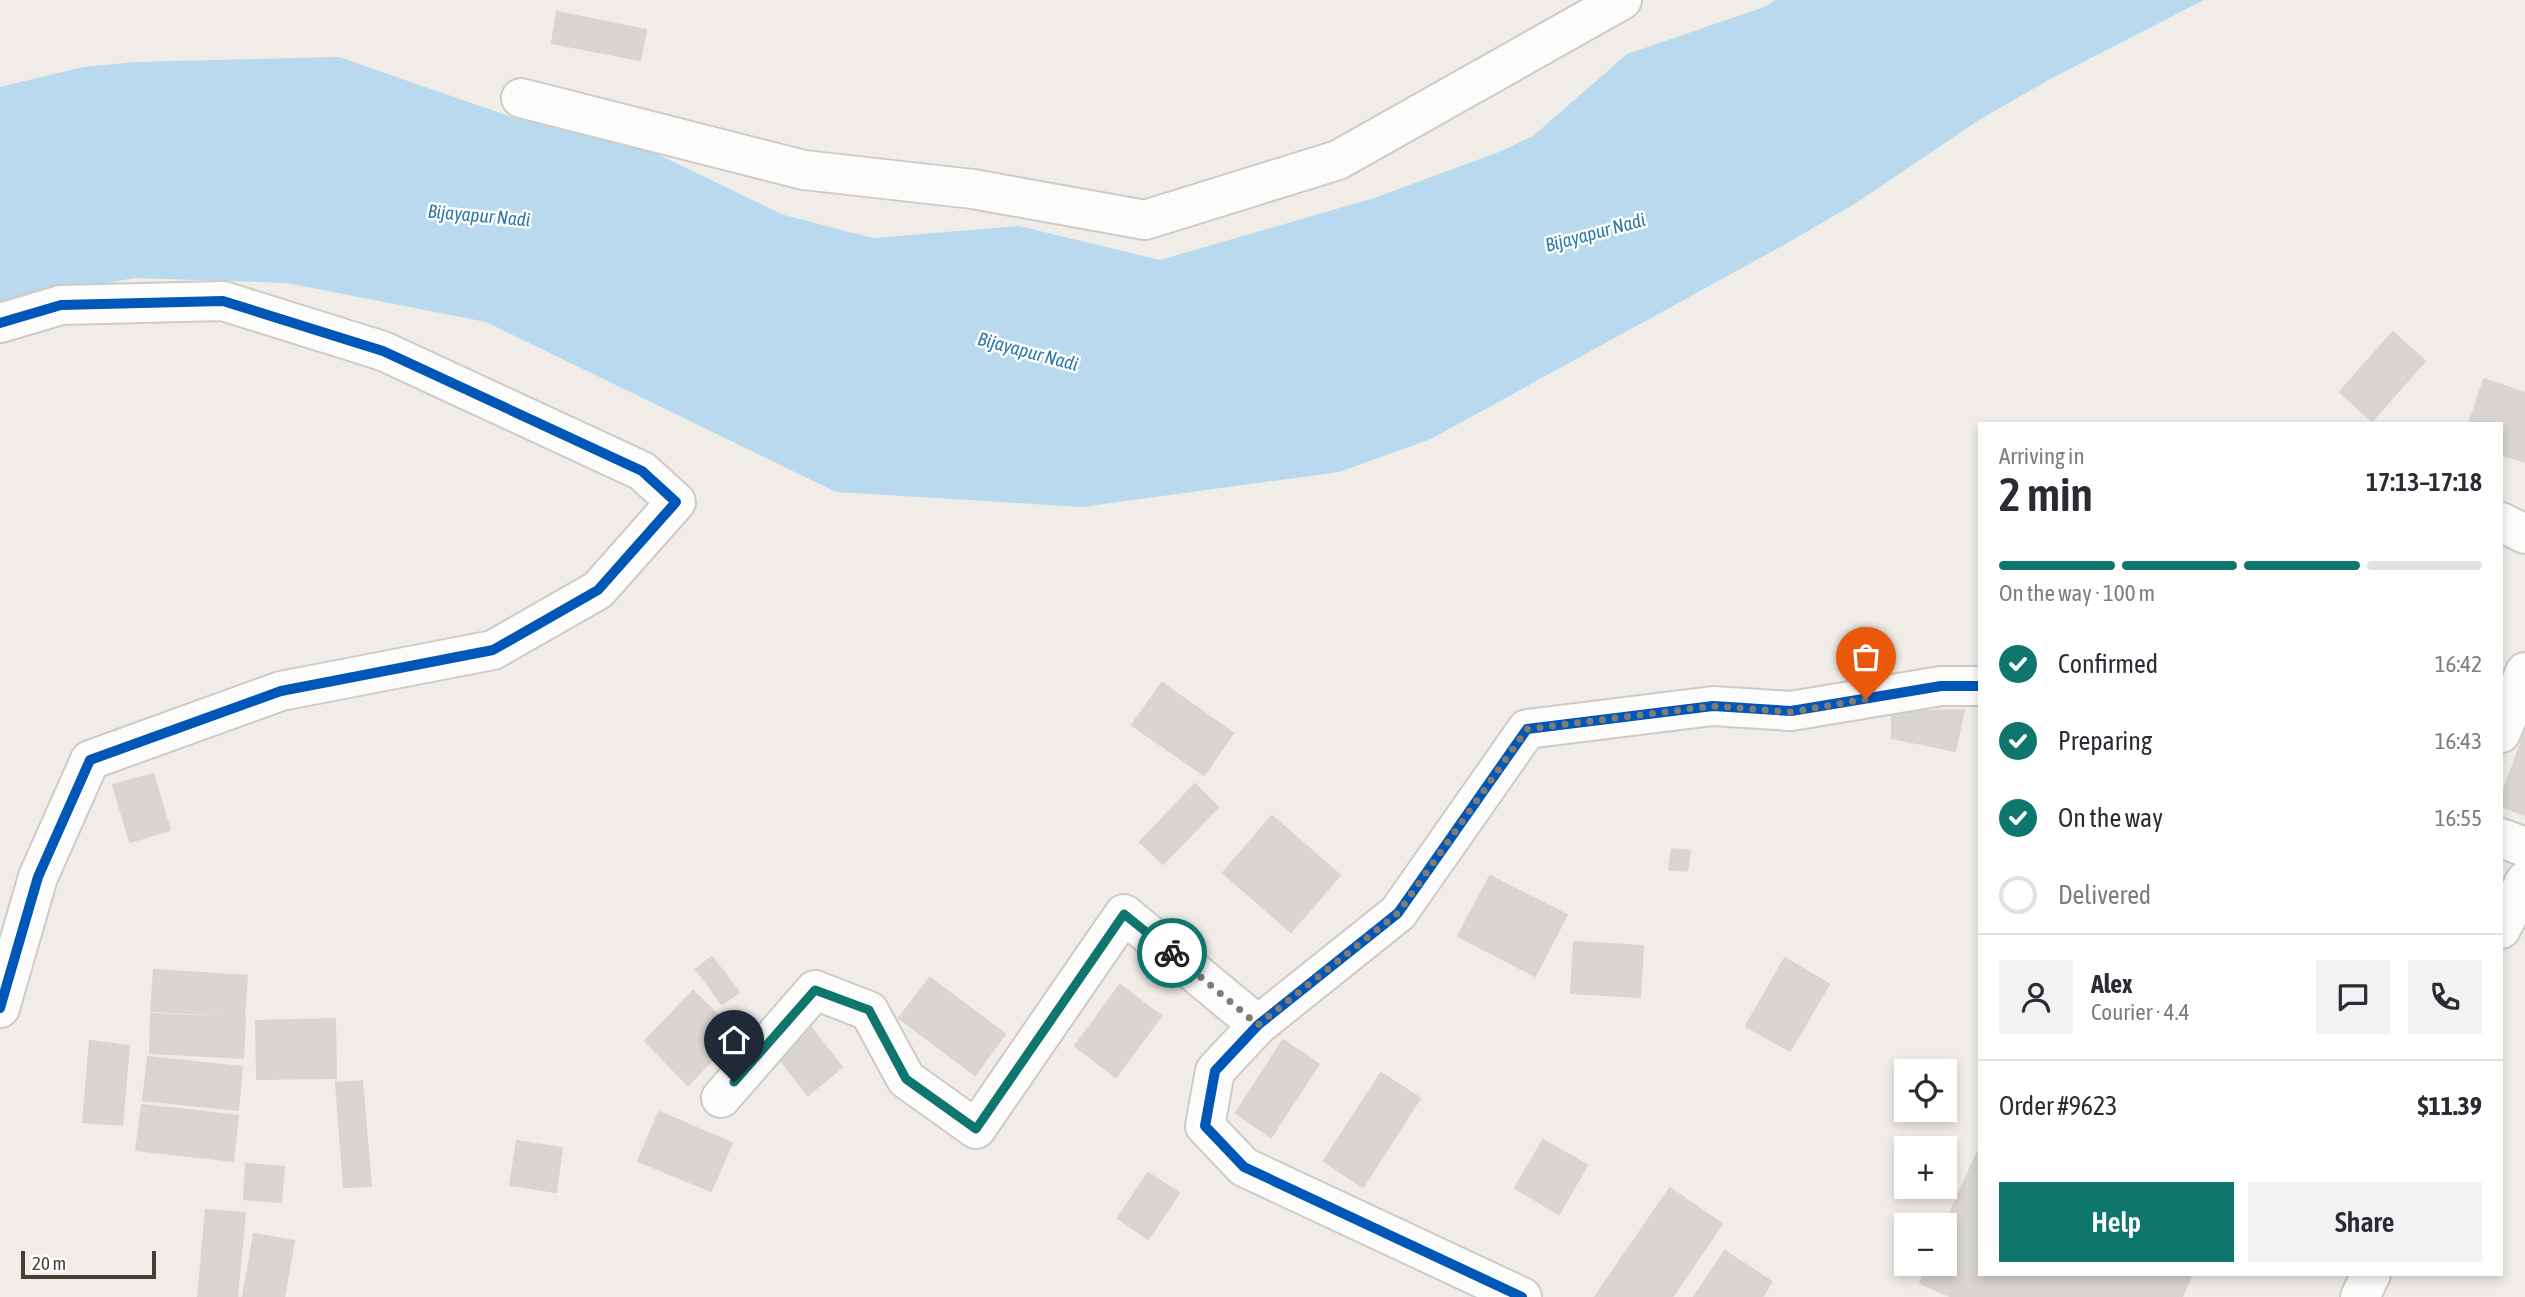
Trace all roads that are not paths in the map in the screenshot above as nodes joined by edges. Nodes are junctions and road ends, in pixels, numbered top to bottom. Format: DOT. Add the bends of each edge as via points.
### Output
graph roads {
  1 [pos="1622,0"];
  2 [pos="521,98"];
  3 [pos="0,323"];
  4 [pos="2503,523"];
  5 [pos="2525,534"];
  6 [pos="2525,672"];
  7 [pos="1978,686"];
  8 [pos="2503,728"];
  9 [pos="2503,839"];
  10 [pos="2525,847"];
  11 [pos="2525,881"];
  12 [pos="2503,925"];
  13 [pos="0,1008"];
  14 [pos="1258,1025"];
  15 [pos="721,1098"];
  16 [pos="2370,1276"];
  17 [pos="1522,1297"];
  18 [pos="2360,1297"];
  1 -- 2 [label="street" via="1338,160 1145,220 973,189 804,170"];
  3 -- 13 [label="street" via="61,305 223,301 383,351 642,471 676,502 598,590 493,650 281,691 90,760 38,877"];
  4 -- 5 [label="street"];
  6 -- 8 [label="street"];
  7 -- 14 [label="street" via="1941,686 1791,712 1713,706 1527,729 1398,913"];
  9 -- 10 [label="street"];
  11 -- 12 [label="street"];
  14 -- 15 [label="street" via="1124,914 976,1129 906,1079 869,1010 815,990"];
  14 -- 17 [label="street" via="1215,1070 1205,1126 1244,1167"];
  16 -- 18 [label="street"];
}
